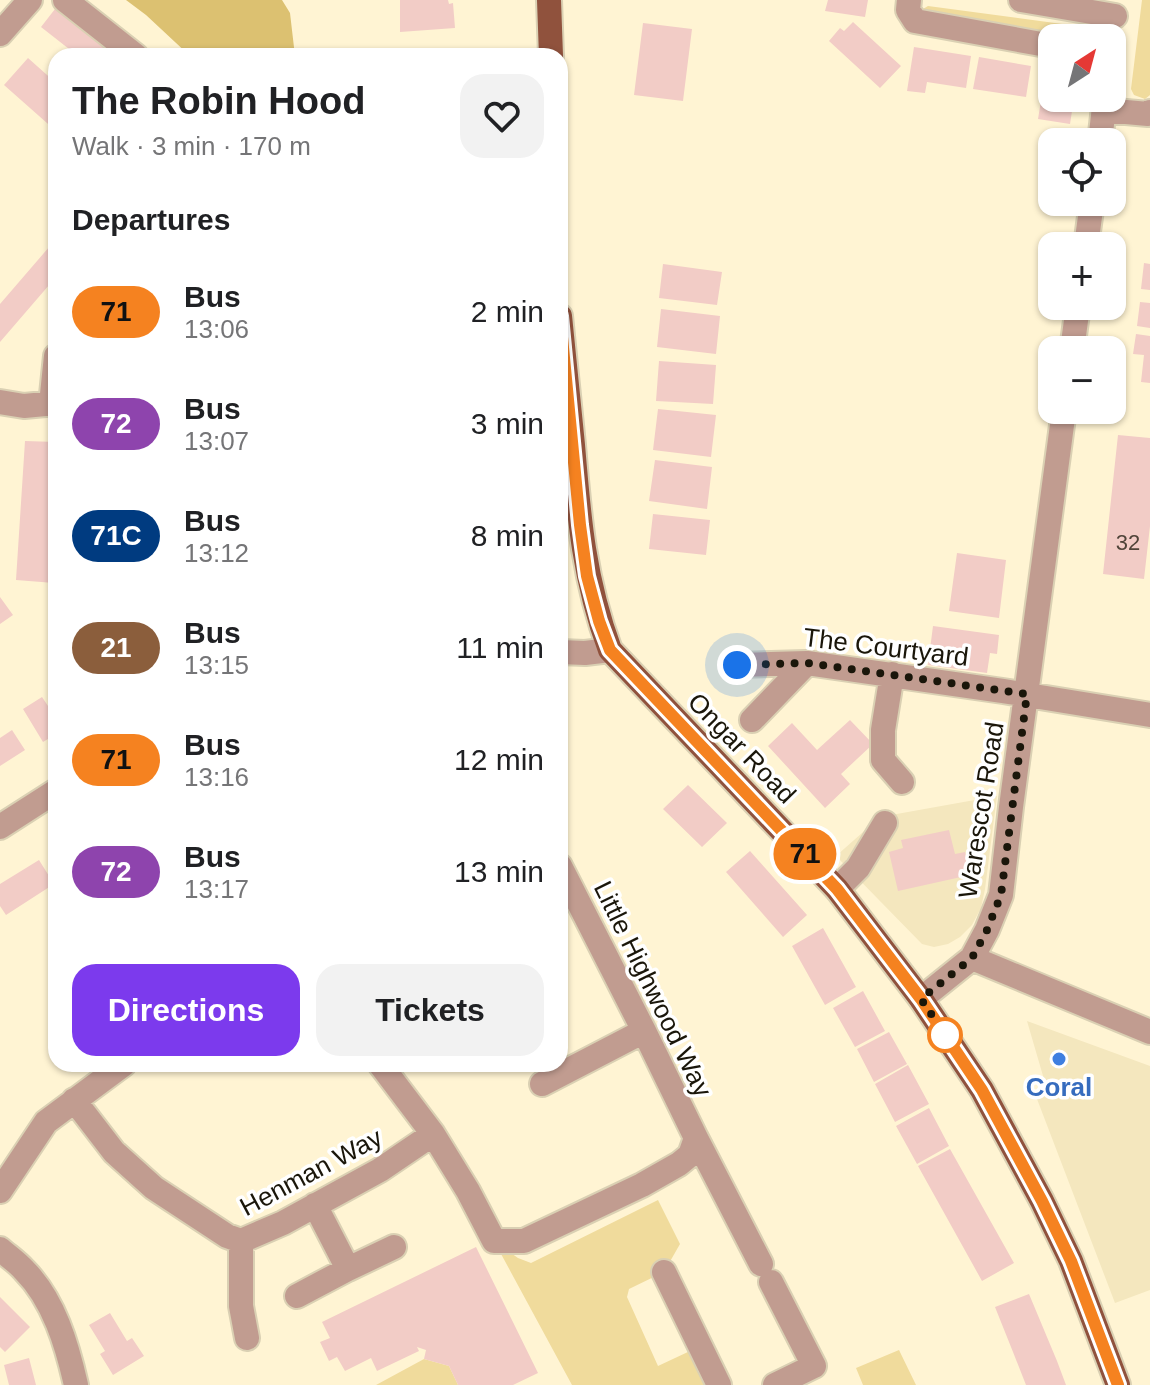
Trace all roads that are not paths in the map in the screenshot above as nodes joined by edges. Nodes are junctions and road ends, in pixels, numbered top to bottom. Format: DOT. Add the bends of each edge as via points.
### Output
graph roads {
  1 [pos="30,0"];
  2 [pos="65,0"];
  3 [pos="549,0"];
  4 [pos="909,0"];
  5 [pos="1021,0"];
  6 [pos="1114,18"];
  7 [pos="0,34"];
  8 [pos="1038,43"];
  9 [pos="126,48"];
  10 [pos="551,48"];
  11 [pos="1126,109"];
  12 [pos="1150,112"];
  13 [pos="568,400"];
  14 [pos="0,402"];
  15 [pos="48,404"];
  16 [pos="1062,424"];
  17 [pos="610,650"];
  18 [pos="568,652"];
  19 [pos="807,663"];
  20 [pos="737,665"];
  21 [pos="892,674"];
  22 [pos="1027,694"];
  23 [pos="1150,715"];
  24 [pos="752,720"];
  25 [pos="902,782"];
  26 [pos="48,796"];
  27 [pos="885,823"];
  28 [pos="0,827"];
  29 [pos="837,889"];
  30 [pos="570,912"];
  31 [pos="972,958"];
  32 [pos="921,999"];
  33 [pos="644,1031"];
  34 [pos="1150,1032"];
  35 [pos="568,1070"];
  36 [pos="113,1072"];
  37 [pos="386,1072"];
  38 [pos="565,1072"];
  39 [pos="542,1084"];
  40 [pos="74,1100"];
  41 [pos="433,1134"];
  42 [pos="696,1138"];
  43 [pos="0,1191"];
  44 [pos="315,1205"];
  45 [pos="241,1241"];
  46 [pos="394,1247"];
  47 [pos="0,1249"];
  48 [pos="348,1269"];
  49 [pos="664,1272"];
  50 [pos="297,1296"];
  51 [pos="247,1338"];
  52 [pos="76,1385"];
  53 [pos="719,1385"];
  54 [pos="775,1385"];
  55 [pos="1118,1385"];
  1 -- 7 [label="street"];
  2 -- 9 [label="street"];
  3 -- 10 [label="main road"];
  4 -- 8 [label="street" via="915,21"];
  5 -- 6 [label="street"];
  11 -- 12 [label="street"];
  13 -- 17 [label="main road, Ongar Road" via="587,576"];
  14 -- 15 [label="street"];
  16 -- 22 [label="street, Warescot Road"];
  17 -- 18 [label="street"];
  17 -- 29 [label="main road, Ongar Road"];
  19 -- 20 [label="street, The Courtyard"];
  19 -- 21 [label="street, The Courtyard"];
  19 -- 24 [label="street"];
  21 -- 22 [label="street, The Courtyard"];
  21 -- 25 [label="street" via="883,760"];
  22 -- 23 [label="street, The Courtyard"];
  22 -- 31 [label="street, Warescot Road" via="1001,895"];
  26 -- 28 [label="street"];
  27 -- 29 [label="street" via="858,868"];
  29 -- 32 [label="main road, Ongar Road"];
  30 -- 33 [label="street, Little Highwood Way"];
  31 -- 32 [label="street, Warescot Road"];
  31 -- 34 [label="street"];
  32 -- 55 [label="main road, Ongar Road" via="982,1090 1042,1201"];
  33 -- 35 [label="street"];
  33 -- 42 [label="street, Little Highwood Way"];
  36 -- 40 [label="street"];
  37 -- 41 [label="street, Little Highwood Way"];
  38 -- 39 [label="street"];
  40 -- 43 [label="street" via="46,1122"];
  40 -- 45 [label="street, Henman Way" via="114,1152 154,1188"];
  41 -- 42 [label="street, Little Highwood Way" via="494,1241 524,1241 642,1185 690,1155"];
  41 -- 44 [label="street, Henman Way"];
  42 -- 54 [label="street, Little Highwood Way" via="814,1366"];
  44 -- 45 [label="street, Henman Way"];
  44 -- 48 [label="street"];
  45 -- 51 [label="street" via="241,1306"];
  46 -- 48 [label="street"];
  47 -- 52 [label="street" via="25,1270 50,1306"];
  48 -- 50 [label="street"];
  49 -- 53 [label="street"];
}
